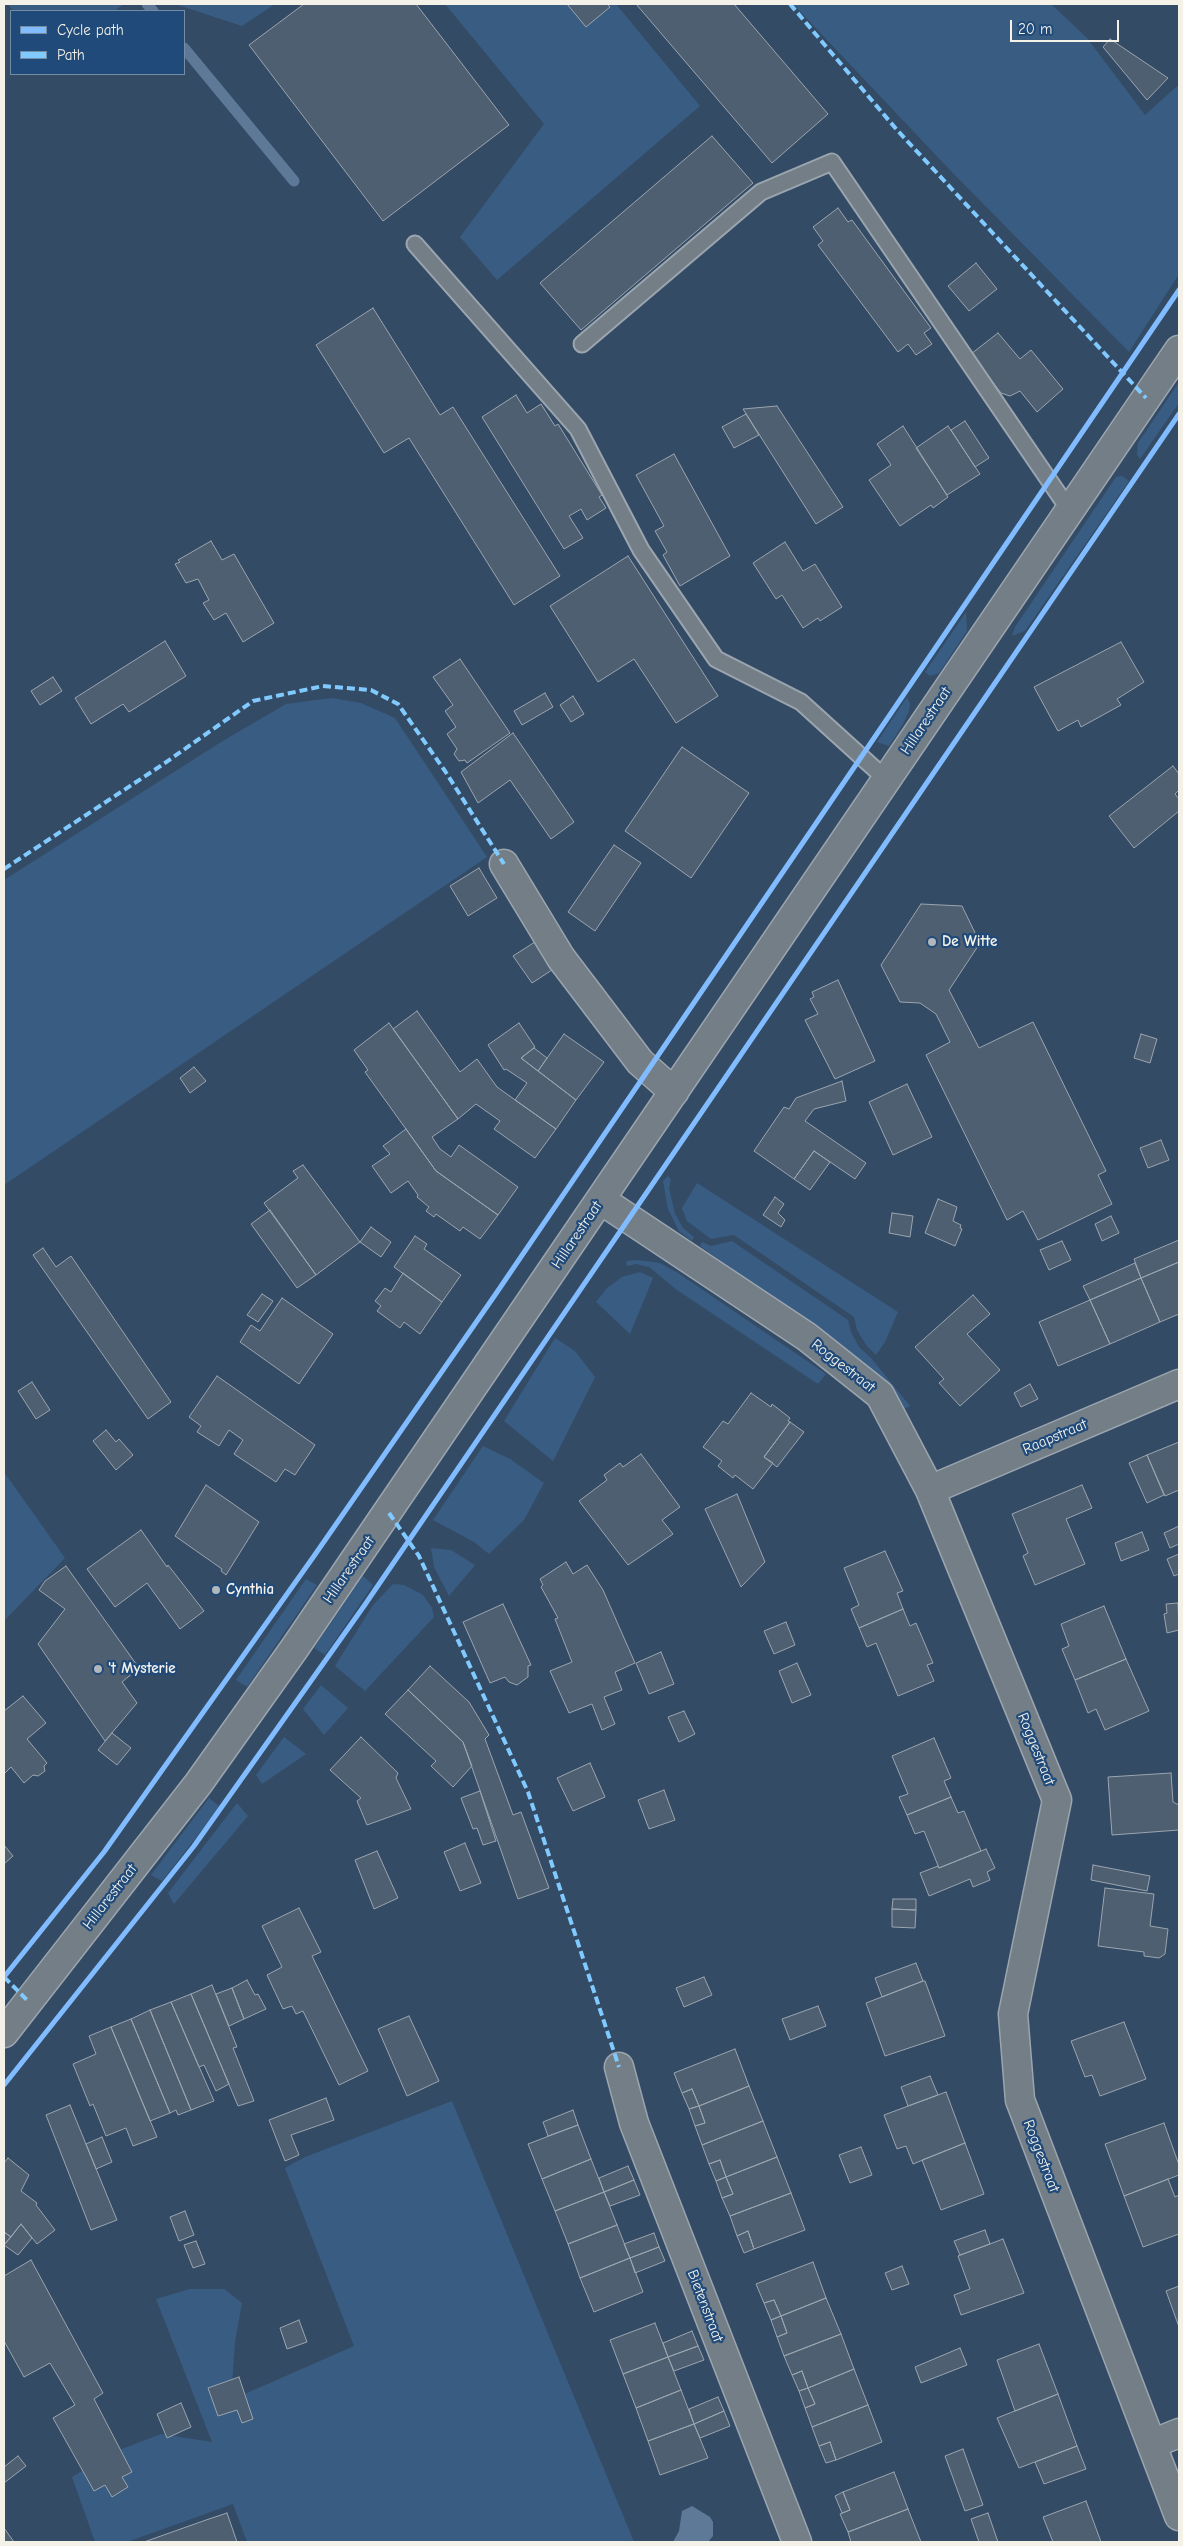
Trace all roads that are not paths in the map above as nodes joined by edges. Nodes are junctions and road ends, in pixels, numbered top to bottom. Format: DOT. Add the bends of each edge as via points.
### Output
graph roads {
  1 [pos="416,244"];
  2 [pos="582,344"];
  3 [pos="1179,350"];
  4 [pos="1070,511"];
  5 [pos="887,780"];
  6 [pos="504,864"];
  7 [pos="674,1092"];
  8 [pos="601,1200"];
  9 [pos="1179,1384"];
  10 [pos="930,1490"];
  11 [pos="4,2033"];
  12 [pos="619,2067"];
  13 [pos="1179,2433"];
  14 [pos="1152,2444"];
  15 [pos="1179,2516"];
  16 [pos="797,2542"];
  1 -- 5 [label="lane" via="578,429 641,550 716,659 801,702"];
  2 -- 4 [label="lane" via="761,192 832,162"];
  3 -- 4 [label="street, Hillarestraat"];
  4 -- 5 [label="street, Hillarestraat"];
  5 -- 7 [label="street, Hillarestraat"];
  6 -- 7 [label="street" via="561,958 640,1062"];
  7 -- 8 [label="street, Hillarestraat"];
  8 -- 10 [label="street, Roggestraat" via="807,1337 880,1395"];
  8 -- 11 [label="street, Hillarestraat" via="366,1545 203,1776"];
  9 -- 10 [label="street, Raapstraat"];
  10 -- 14 [label="street, Roggestraat" via="1057,1800 1013,2014 1020,2100"];
  12 -- 16 [label="street, Bietenstraat" via="634,2122"];
  13 -- 14 [label="street"];
  14 -- 15 [label="street, Roggestraat"];
}
